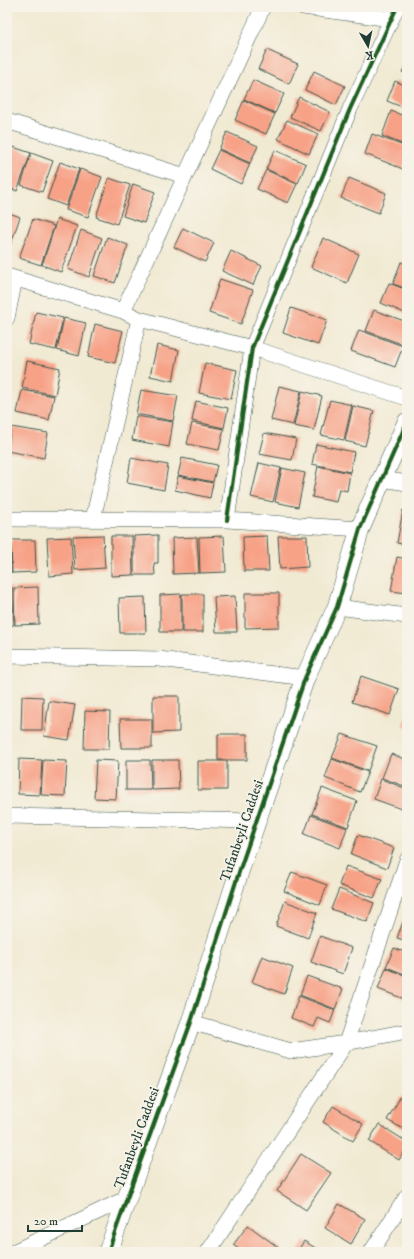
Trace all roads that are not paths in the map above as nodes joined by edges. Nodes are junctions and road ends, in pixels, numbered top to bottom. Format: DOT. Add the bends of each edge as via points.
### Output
graph roads {
  1 [pos="263,7"];
  2 [pos="303,7"];
  3 [pos="394,13"];
  4 [pos="7,120"];
  5 [pos="185,176"];
  6 [pos="11,278"];
  7 [pos="122,310"];
  8 [pos="7,318"];
  9 [pos="139,319"];
  10 [pos="252,348"];
  11 [pos="407,398"];
  12 [pos="407,422"];
  13 [pos="382,479"];
  14 [pos="407,483"];
  15 [pos="7,519"];
  16 [pos="93,520"];
  17 [pos="227,520"];
  18 [pos="360,529"];
  19 [pos="337,607"];
  20 [pos="407,616"];
  21 [pos="7,656"];
  22 [pos="305,678"];
  23 [pos="7,816"];
  24 [pos="257,821"];
  25 [pos="407,860"];
  26 [pos="191,1022"];
  27 [pos="407,1031"];
  28 [pos="346,1043"];
  29 [pos="407,1196"];
  30 [pos="127,1198"];
  31 [pos="13,1252"];
  32 [pos="108,1252"];
  33 [pos="208,1252"];
  34 [pos="371,1252"];
  1 -- 5 [label="street"];
  2 -- 3 [label="street"];
  3 -- 10 [label="street" via="350,108"];
  4 -- 5 [label="street"];
  5 -- 7 [label="street"];
  6 -- 7 [label="street"];
  6 -- 8 [label="street"];
  7 -- 9 [label="street"];
  9 -- 10 [label="street"];
  9 -- 16 [label="street"];
  10 -- 11 [label="street"];
  10 -- 17 [label="street"];
  12 -- 13 [label="street, Tufanbeyli Caddesi"];
  13 -- 14 [label="street"];
  13 -- 18 [label="street, Tufanbeyli Caddesi"];
  15 -- 16 [label="street"];
  16 -- 17 [label="street"];
  17 -- 18 [label="street"];
  18 -- 19 [label="street, Tufanbeyli Caddesi"];
  19 -- 20 [label="street"];
  19 -- 22 [label="street, Tufanbeyli Caddesi"];
  21 -- 22 [label="street" via="159,659"];
  22 -- 24 [label="street, Tufanbeyli Caddesi"];
  23 -- 24 [label="street"];
  24 -- 26 [label="street, Tufanbeyli Caddesi"];
  25 -- 28 [label="street"];
  26 -- 28 [label="street" via="292,1051"];
  26 -- 30 [label="street, Tufanbeyli Caddesi"];
  27 -- 28 [label="street"];
  28 -- 33 [label="street"];
  29 -- 34 [label="street"];
  30 -- 31 [label="street"];
  30 -- 32 [label="street, Tufanbeyli Caddesi"];
}
